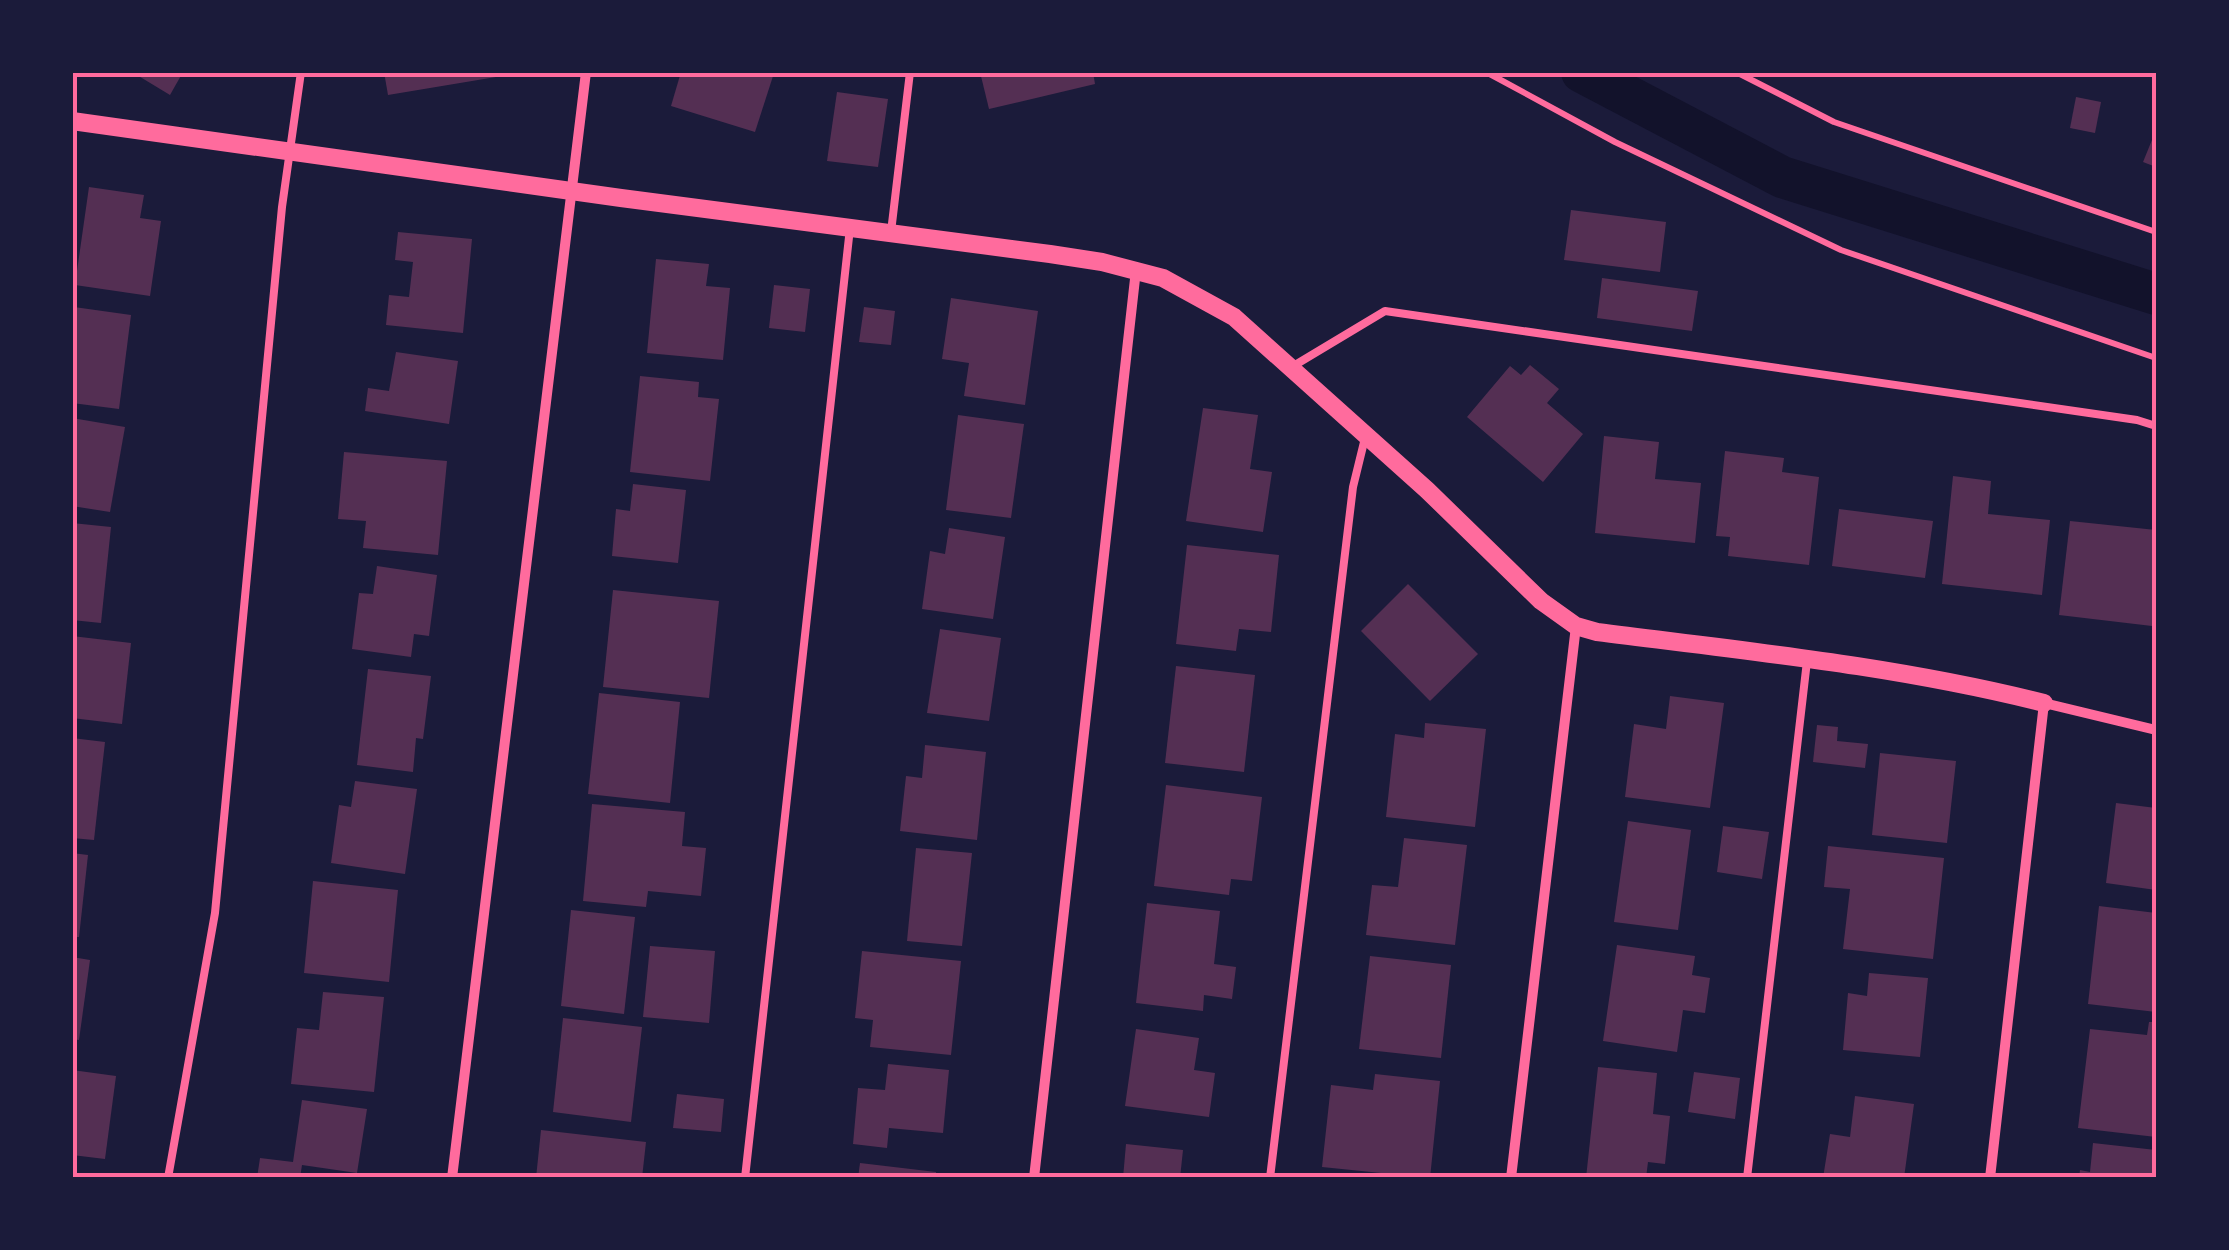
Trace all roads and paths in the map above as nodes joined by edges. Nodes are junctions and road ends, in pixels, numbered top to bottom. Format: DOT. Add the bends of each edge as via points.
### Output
graph roads {
  1 [pos="301,72"];
  2 [pos="586,72"];
  3 [pos="910,72"];
  4 [pos="1486,72"];
  5 [pos="1736,72"];
  6 [pos="72,121"];
  7 [pos="289,150"];
  8 [pos="573,191"];
  9 [pos="850,228"];
  10 [pos="890,232"];
  11 [pos="2156,232"];
  12 [pos="1136,270"];
  13 [pos="2156,358"];
  14 [pos="1290,368"];
  15 [pos="2156,426"];
  16 [pos="1366,435"];
  17 [pos="1576,626"];
  18 [pos="1808,661"];
  19 [pos="2044,703"];
  20 [pos="2156,730"];
  21 [pos="168,1178"];
  22 [pos="452,1178"];
  23 [pos="745,1178"];
  24 [pos="1034,1178"];
  25 [pos="1270,1178"];
  26 [pos="1512,1178"];
  27 [pos="1748,1178"];
  28 [pos="1990,1178"];
  1 -- 7 [label="lane"];
  2 -- 8 [label="street"];
  3 -- 10 [label="lane"];
  4 -- 13 [label="path" via="1842,250"];
  5 -- 11 [label="path" via="1834,122"];
  6 -- 7 [label="street"];
  7 -- 8 [label="street"];
  7 -- 21 [label="lane" via="215,913"];
  8 -- 9 [label="street"];
  8 -- 22 [label="street"];
  9 -- 10 [label="street"];
  9 -- 23 [label="lane"];
  10 -- 12 [label="street"];
  12 -- 14 [label="street" via="1234,317"];
  12 -- 24 [label="street"];
  14 -- 15 [label="lane" via="1385,311"];
  14 -- 16 [label="street"];
  16 -- 17 [label="street"];
  16 -- 25 [label="lane" via="1352,487"];
  17 -- 18 [label="street"];
  17 -- 26 [label="street"];
  18 -- 19 [label="street" via="1962,682"];
  18 -- 27 [label="lane"];
  19 -- 20 [label="street"];
  19 -- 28 [label="street"];
}
